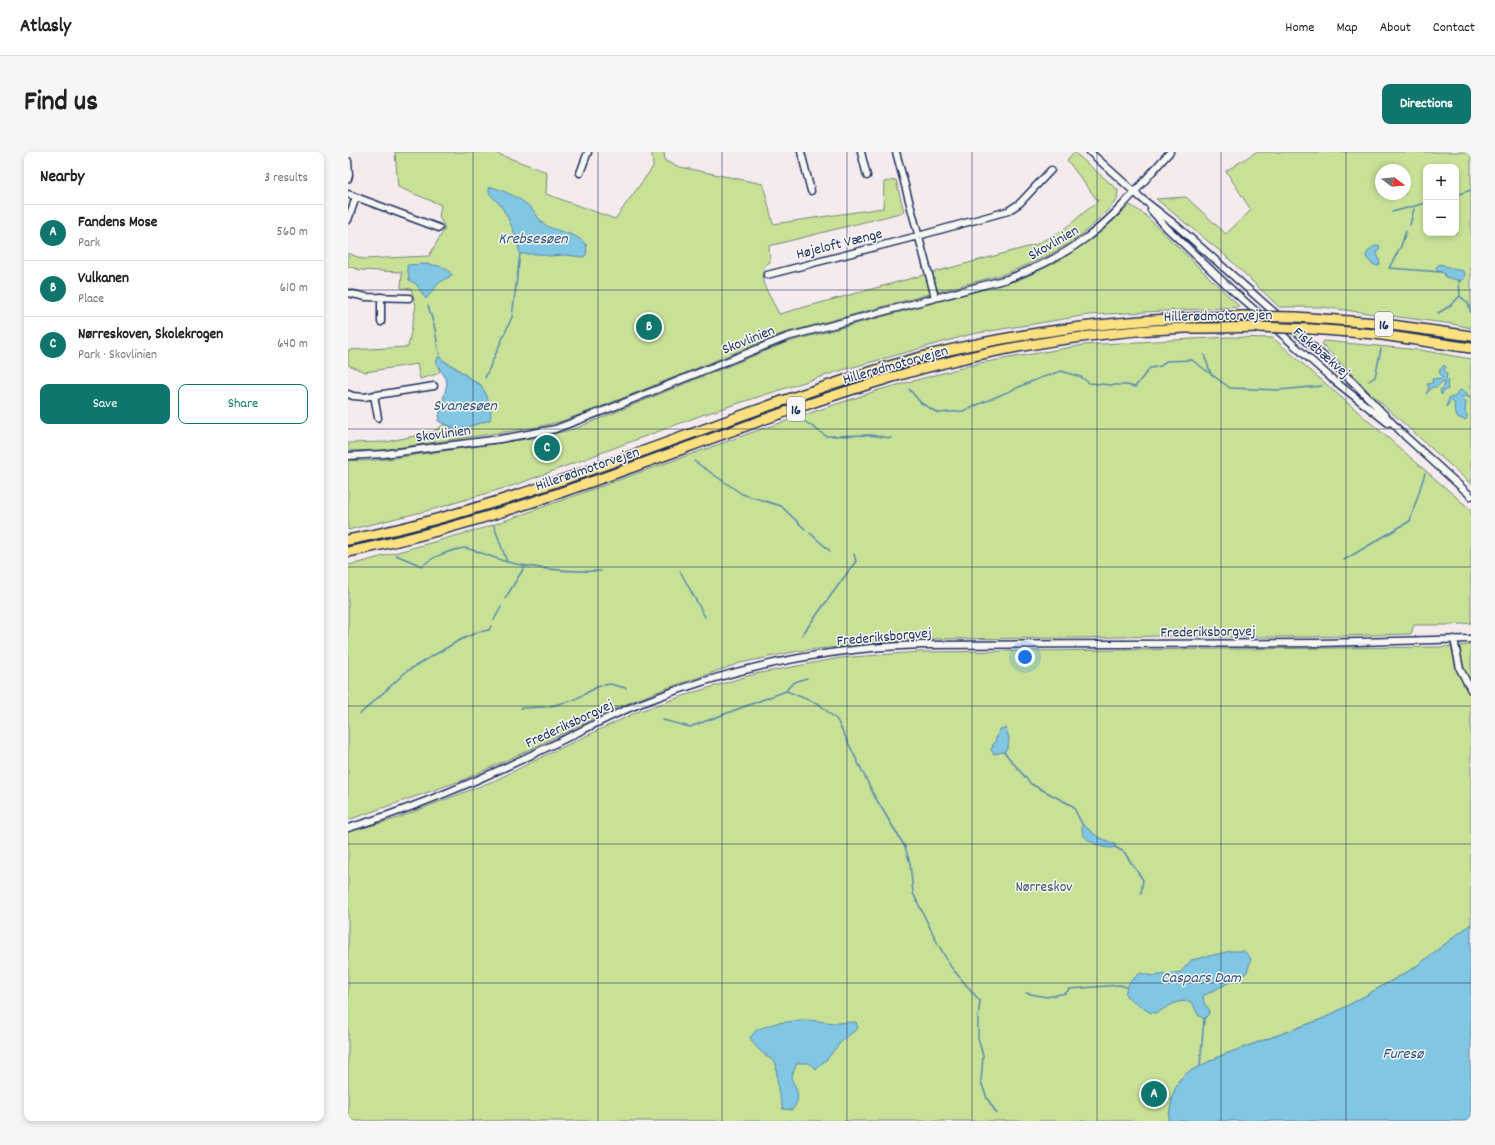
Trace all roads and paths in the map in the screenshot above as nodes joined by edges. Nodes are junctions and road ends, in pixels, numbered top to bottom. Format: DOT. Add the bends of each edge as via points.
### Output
graph roads {
  1 [pos="588,152"];
  2 [pos="801,152"];
  3 [pos="861,152"];
  4 [pos="896,152"];
  5 [pos="1090,152"];
  6 [pos="1170,152"];
  7 [pos="348,161"];
  8 [pos="1051,170"];
  9 [pos="580,173"];
  10 [pos="867,176"];
  11 [pos="348,179"];
  12 [pos="811,191"];
  13 [pos="1134,192"];
  14 [pos="348,194"];
  15 [pos="356,197"];
  16 [pos="1141,198"];
  17 [pos="348,220"];
  18 [pos="439,228"];
  19 [pos="918,236"];
  20 [pos="767,275"];
  21 [pos="348,293"];
  22 [pos="935,297"];
  23 [pos="381,298"];
  24 [pos="409,298"];
  25 [pos="381,322"];
  26 [pos="1471,336"];
  27 [pos="1471,348"];
  28 [pos="434,386"];
  29 [pos="348,394"];
  30 [pos="374,395"];
  31 [pos="378,418"];
  32 [pos="1405,436"];
  33 [pos="348,456"];
  34 [pos="1471,496"];
  35 [pos="348,540"];
  36 [pos="348,552"];
  37 [pos="1471,635"];
  38 [pos="1471,638"];
  39 [pos="1454,639"];
  40 [pos="1471,690"];
  41 [pos="348,828"];
  1 -- 9 [label="street"];
  2 -- 12 [label="street"];
  3 -- 10 [label="street"];
  4 -- 19 [label="street"];
  5 -- 13 [label="street, Fiskebækvej"];
  6 -- 13 [label="street, Skovlinien"];
  7 -- 11 [label="street"];
  8 -- 19 [label="street, Højeloft Vænge" via="1020,203 1008,211"];
  13 -- 16 [label="street, Fiskebækvej"];
  13 -- 22 [label="street, Skovlinien" via="1087,238 1051,261 1007,279"];
  14 -- 15 [label="street"];
  15 -- 17 [label="street"];
  15 -- 18 [label="street"];
  16 -- 32 [label="street, Fiskebækvej" via="1353,382"];
  16 -- 32 [label="street, Fiskebækvej" via="1167,228 1232,290 1331,378"];
  19 -- 20 [label="street, Højeloft Vænge"];
  19 -- 22 [label="street"];
  21 -- 23 [label="street"];
  22 -- 33 [label="street, Skovlinien" via="787,337 554,429 500,439 366,456"];
  23 -- 24 [label="street"];
  23 -- 25 [label="street"];
  26 -- 35 [label="highway, Hillerødmotorvejen / 16, bridge" via="1377,323 1296,316 1184,317 1080,326 1031,334 921,357 834,383 505,499 453,515"];
  27 -- 36 [label="highway, Hillerødmotorvejen / 16, bridge" via="1375,334 1257,327 1185,328 1031,345 894,377 523,505 456,526"];
  28 -- 30 [label="street"];
  29 -- 30 [label="street"];
  30 -- 31 [label="street"];
  32 -- 34 [label="street, Fiskebækvej"];
  37 -- 39 [label="street, Frederiksborgvej"];
  38 -- 39 [label="street, Frederiksborgvej"];
  39 -- 40 [label="street" via="1460,669"];
  39 -- 41 [label="street, Frederiksborgvej" via="1319,643 900,645 808,657 729,674 642,703 497,772 423,802"];
}
